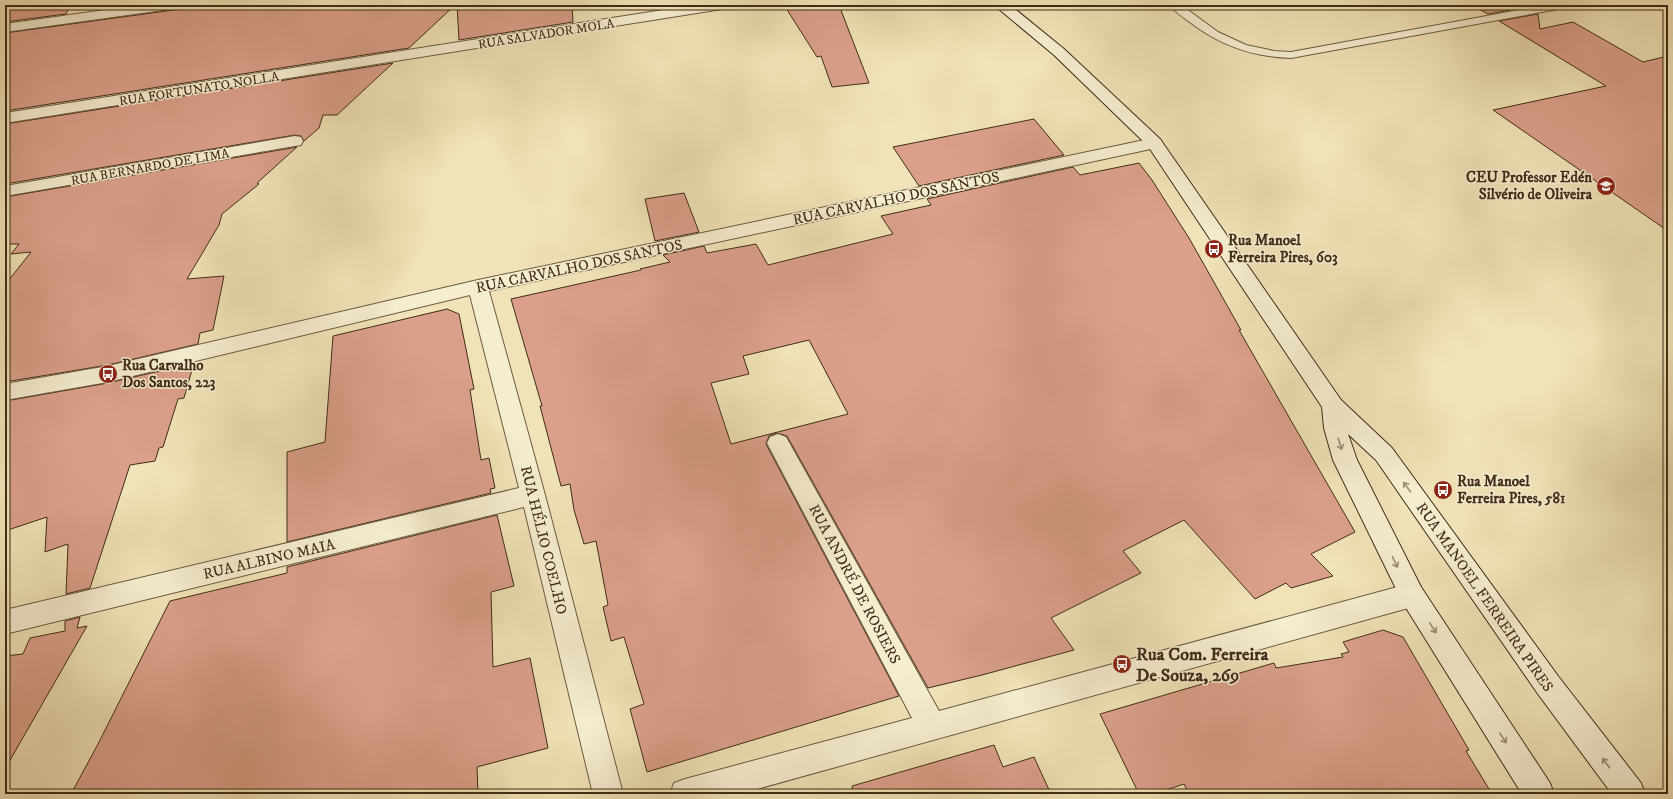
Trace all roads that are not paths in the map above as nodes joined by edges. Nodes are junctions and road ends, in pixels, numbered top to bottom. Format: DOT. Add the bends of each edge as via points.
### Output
graph roads {
  1 [pos="171,5"];
  2 [pos="722,5"];
  3 [pos="1001,5"];
  4 [pos="1175,5"];
  5 [pos="1564,5"];
  6 [pos="5,28"];
  7 [pos="393,58"];
  8 [pos="5,118"];
  9 [pos="295,141"];
  10 [pos="1154,143"];
  11 [pos="5,191"];
  12 [pos="478,287"];
  13 [pos="5,392"];
  14 [pos="1333,406"];
  15 [pos="778,443"];
  16 [pos="533,495"];
  17 [pos="1412,595"];
  18 [pos="5,622"];
  19 [pos="932,726"];
  20 [pos="608,794"];
  21 [pos="685,794"];
  22 [pos="1539,794"];
  23 [pos="1630,794"];
  1 -- 6 [label="street"];
  2 -- 7 [label="street, RUA SALVADOR MOLA"];
  3 -- 10 [label="street, RUA MANOEL FERREIRA PIRES" via="1059,52"];
  4 -- 5 [label="lane" via="1194,22 1231,44 1271,55 1291,55"];
  7 -- 8 [label="street, RUA FORTUNATO NOLLA"];
  9 -- 11 [label="street, RUA BERNARDO DE LIMA"];
  10 -- 12 [label="street, RUA CARVALHO DOS SANTOS"];
  10 -- 14 [label="street, RUA MANOEL FERREIRA PIRES"];
  12 -- 13 [label="street, RUA CARVALHO DOS SANTOS" via="108,374"];
  12 -- 16 [label="street, RUA HÉLIO COELHO"];
  14 -- 17 [label="street, RUA MANOEL FERREIRA PIRES, one-way" via="1335,428 1345,460"];
  23 -- 14 [label="street, RUA MANOEL FERREIRA PIRES, one-way" via="1384,454"];
  15 -- 19 [label="street, RUA ANDRÉ DE ROSIERS"];
  16 -- 18 [label="street, RUA ALBINO MAIA"];
  16 -- 20 [label="street, RUA HÉLIO COELHO"];
  17 -- 19 [label="street"];
  17 -- 22 [label="street, RUA MANOEL FERREIRA PIRES, one-way"];
  19 -- 21 [label="street"];
}
